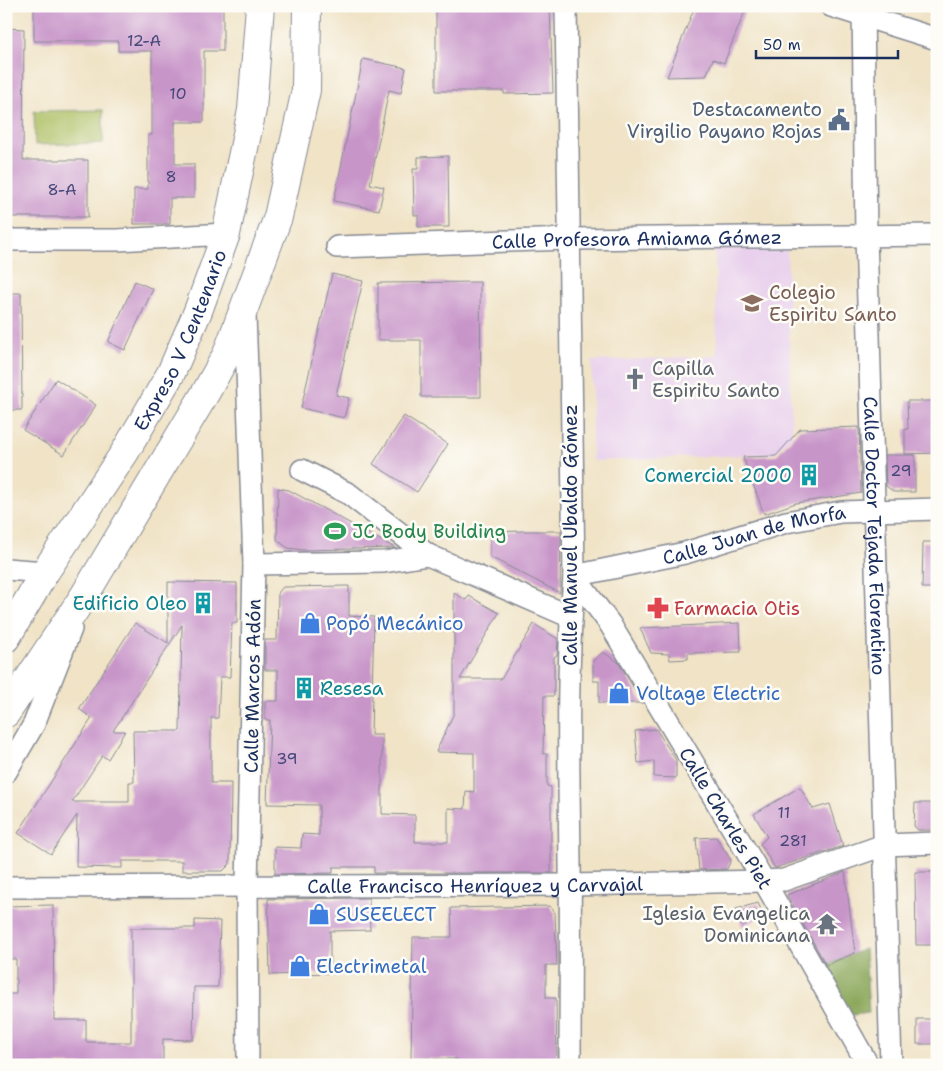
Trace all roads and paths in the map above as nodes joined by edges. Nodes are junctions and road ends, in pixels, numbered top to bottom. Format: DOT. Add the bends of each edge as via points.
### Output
graph roads {
  1 [pos="260,6"];
  2 [pos="307,6"];
  3 [pos="566,6"];
  4 [pos="831,6"];
  5 [pos="863,12"];
  6 [pos="937,39"];
  7 [pos="226,234"];
  8 [pos="937,235"];
  9 [pos="866,236"];
  10 [pos="570,239"];
  11 [pos="6,240"];
  12 [pos="337,247"];
  13 [pos="244,307"];
  14 [pos="302,470"];
  15 [pos="937,509"];
  16 [pos="874,511"];
  17 [pos="428,555"];
  18 [pos="254,564"];
  19 [pos="6,569"];
  20 [pos="46,572"];
  21 [pos="574,576"];
  22 [pos="84,596"];
  23 [pos="571,617"];
  24 [pos="6,638"];
  25 [pos="6,713"];
  26 [pos="6,772"];
  27 [pos="937,843"];
  28 [pos="884,845"];
  29 [pos="764,881"];
  30 [pos="571,885"];
  31 [pos="247,886"];
  32 [pos="6,887"];
  33 [pos="248,1065"];
  34 [pos="570,1065"];
  35 [pos="868,1065"];
  36 [pos="891,1065"];
  1 -- 7 [label="main road, Expreso V Centenario" via="252,110"];
  2 -- 13 [label="main road" via="306,90 278,217"];
  3 -- 10 [label="street, Calle Manuel Ubaldo Gómez"];
  4 -- 5 [label="street"];
  5 -- 6 [label="street"];
  5 -- 9 [label="street, Calle Doctor Tejada Florentino"];
  7 -- 11 [label="street" via="117,240"];
  7 -- 20 [label="main road, Expreso V Centenario" via="171,373 125,452"];
  8 -- 9 [label="street, Calle Profesora Amiama Gómez"];
  9 -- 10 [label="street, Calle Profesora Amiama Gómez"];
  9 -- 16 [label="street, Calle Doctor Tejada Florentino"];
  10 -- 12 [label="street, Calle Profesora Amiama Gómez"];
  10 -- 21 [label="street, Calle Manuel Ubaldo Gómez"];
  13 -- 18 [label="street, Calle Marcos Adón"];
  13 -- 22 [label="main road" via="227,354 206,392"];
  14 -- 17 [label="street" via="349,494"];
  15 -- 16 [label="street, Calle Juan de Morfa"];
  16 -- 21 [label="street, Calle Juan de Morfa" via="841,512 786,522 685,553"];
  16 -- 28 [label="street, Calle Doctor Tejada Florentino"];
  17 -- 18 [label="street" via="384,562"];
  17 -- 23 [label="street"];
  18 -- 31 [label="street, Calle Marcos Adón"];
  19 -- 20 [label="street"];
  20 -- 24 [label="main road, Expreso V Centenario"];
  21 -- 23 [label="street, Calle Manuel Ubaldo Gómez"];
  21 -- 29 [label="street, Calle Charles Piet" via="610,624"];
  22 -- 25 [label="main road"];
  22 -- 26 [label="street" via="34,724"];
  23 -- 30 [label="street, Calle Manuel Ubaldo Gómez" via="568,718"];
  27 -- 28 [label="street, Calle Francisco Henríquez y Carvajal"];
  28 -- 29 [label="street, Calle Francisco Henríquez y Carvajal" via="784,880"];
  28 -- 36 [label="street, Calle Doctor Tejada Florentino"];
  29 -- 30 [label="street, Calle Francisco Henríquez y Carvajal"];
  29 -- 35 [label="street, Calle Charles Piet"];
  30 -- 31 [label="street, Calle Francisco Henríquez y Carvajal"];
  30 -- 34 [label="street, Calle Manuel Ubaldo Gómez"];
  31 -- 32 [label="street, Calle Francisco Henríquez y Carvajal"];
  31 -- 33 [label="street, Calle Marcos Adón"];
}
